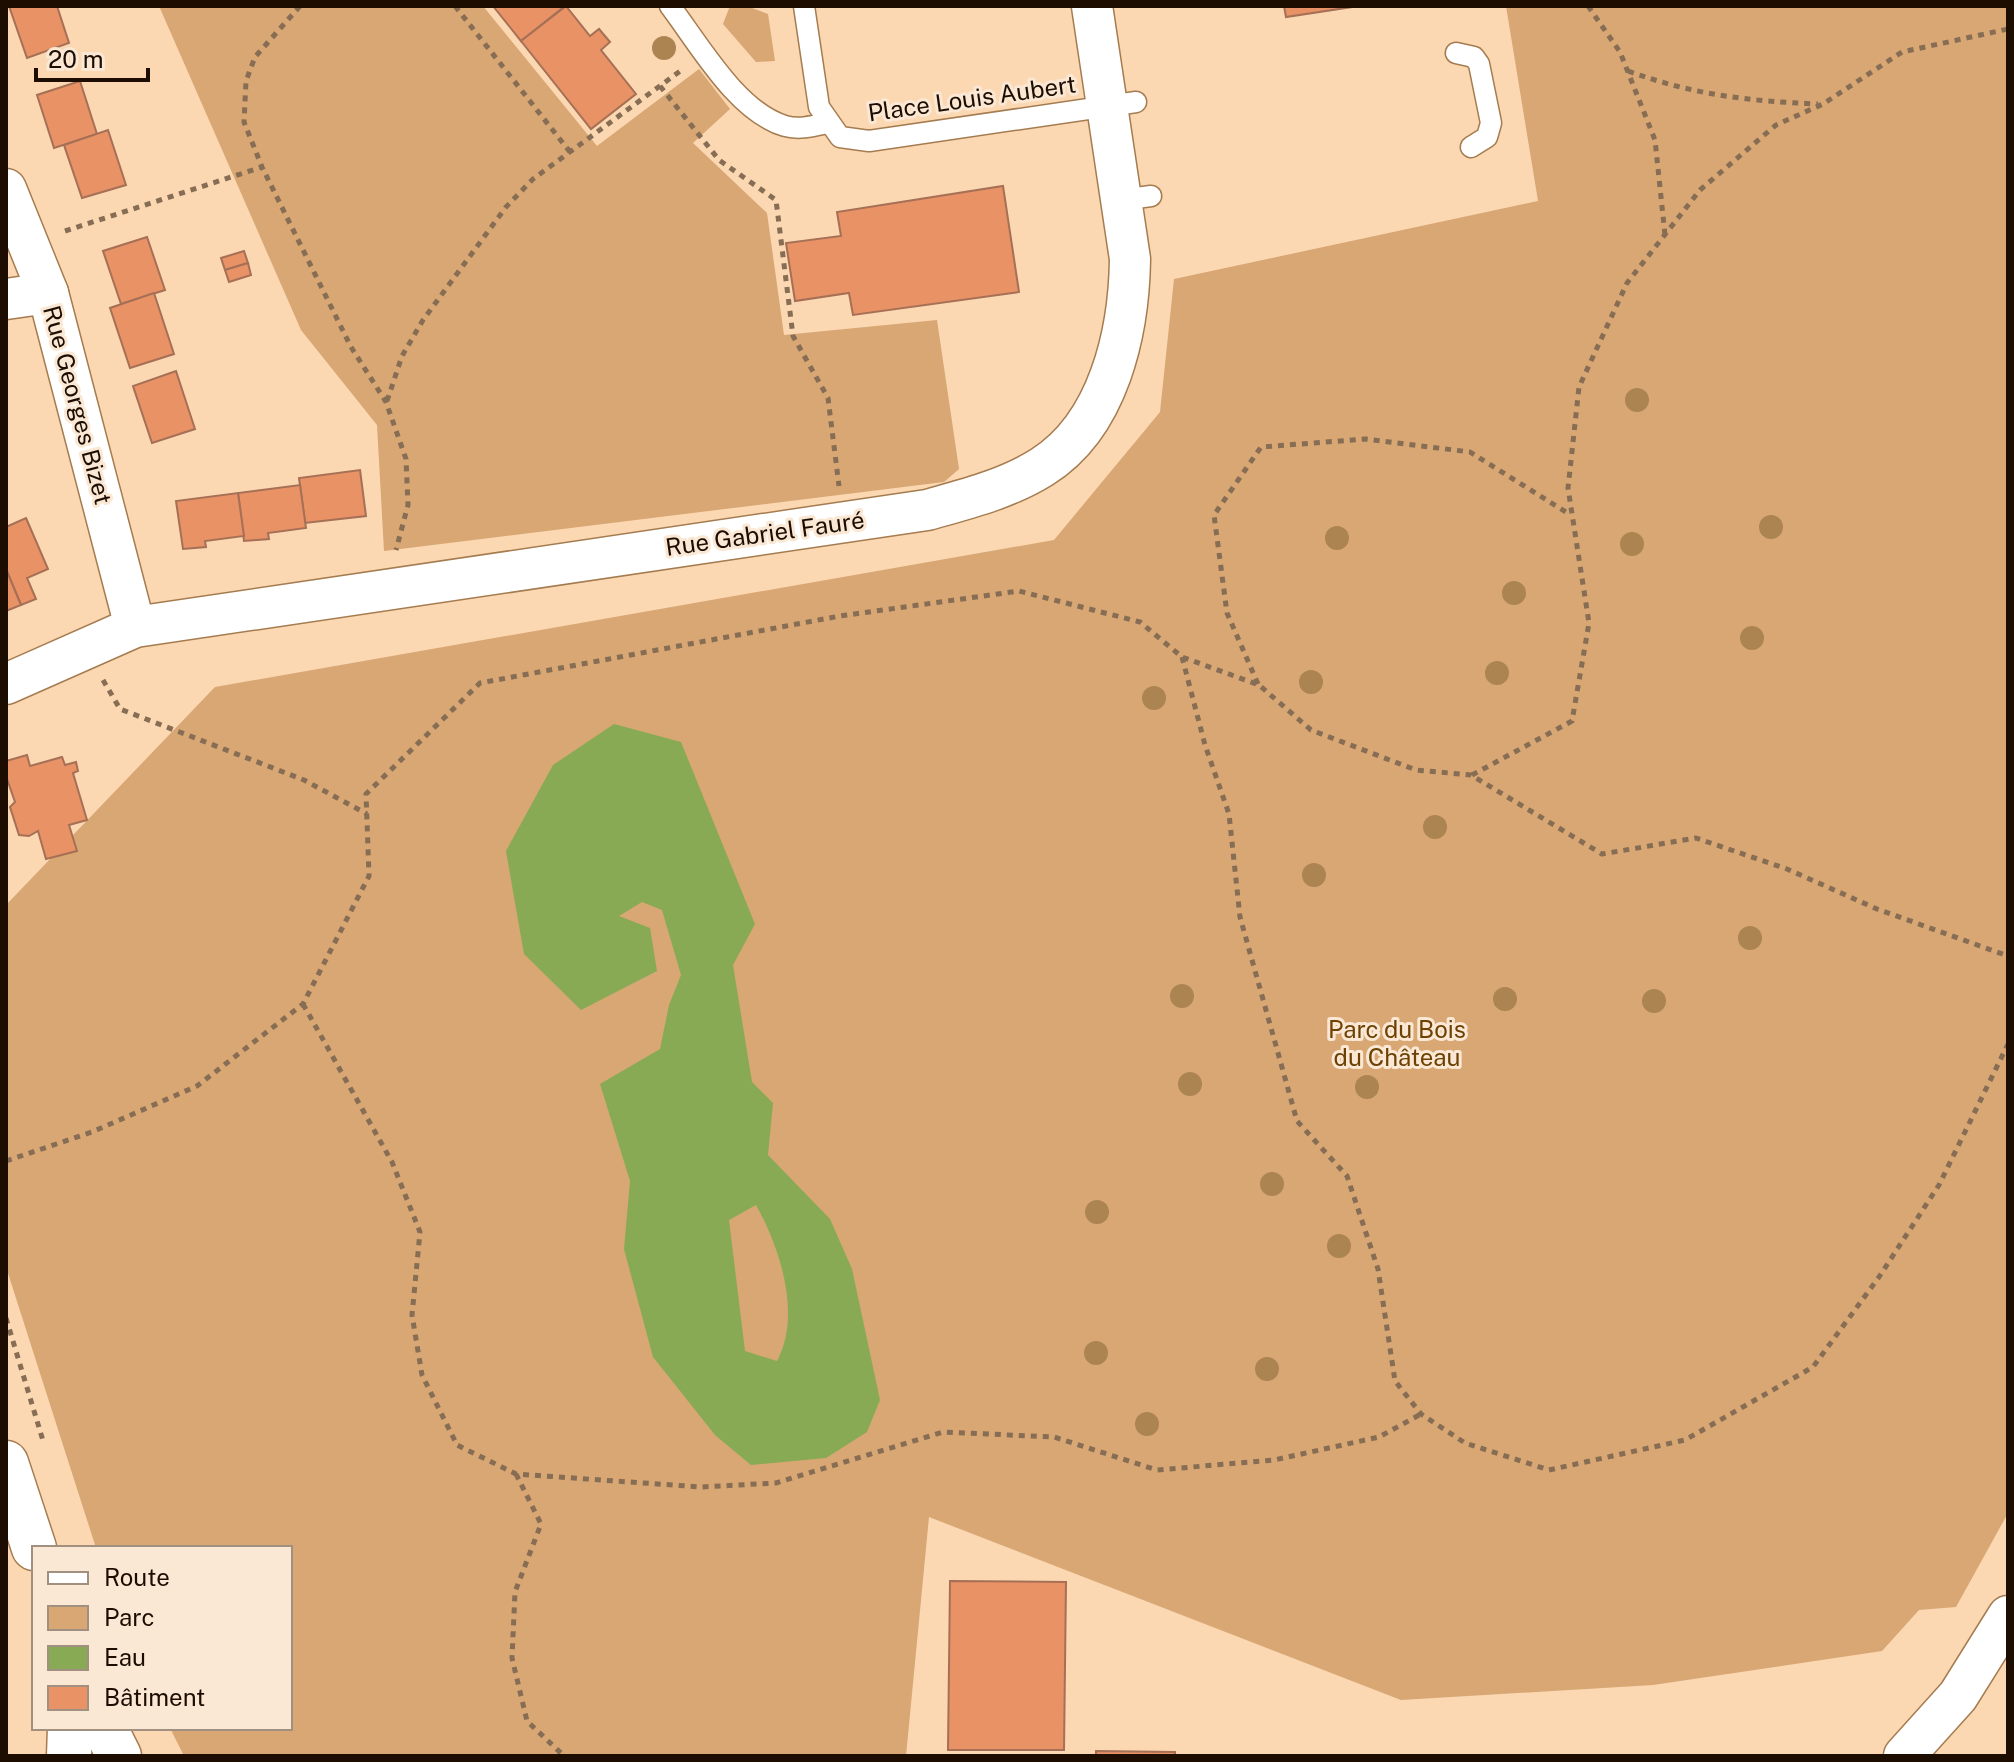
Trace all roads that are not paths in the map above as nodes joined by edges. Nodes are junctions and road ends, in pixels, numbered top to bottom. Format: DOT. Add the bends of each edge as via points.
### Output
graph roads {
  1 [pos="670,6"];
  2 [pos="804,6"];
  3 [pos="1092,6"];
  4 [pos="1456,53"];
  5 [pos="1121,104"];
  6 [pos="828,123"];
  7 [pos="1471,147"];
  8 [pos="6,189"];
  9 [pos="48,293"];
  10 [pos="6,299"];
  11 [pos="135,627"];
  12 [pos="6,684"];
  13 [pos="27,1460"];
  14 [pos="34,1546"];
  15 [pos="2008,1616"];
  16 [pos="70,1730"];
  17 [pos="106,1730"];
  18 [pos="69,1756"];
  19 [pos="119,1756"];
  20 [pos="1904,1756"];
  1 -- 6 [label="lane" via="744,102 765,118 799,128"];
  2 -- 6 [label="lane" via="819,107"];
  3 -- 5 [label="street, Rue Gabriel Fauré"];
  4 -- 7 [label="lane" via="1474,57 1479,64 1491,123 1487,137"];
  5 -- 6 [label="lane, Place Louis Aubert" via="869,141 840,137"];
  5 -- 11 [label="street, Rue Gabriel Fauré" via="1136,198 1124,331 1110,377 1088,418 1043,466 987,493 927,510"];
  8 -- 9 [label="street, Rue Georges Bizet"];
  9 -- 10 [label="street"];
  9 -- 11 [label="street, Rue Georges Bizet"];
  11 -- 12 [label="street, Rue Gabriel Fauré"];
  13 -- 14 [label="main road"];
  15 -- 20 [label="street" via="1958,1696"];
  16 -- 18 [label="main road"];
  17 -- 19 [label="main road"];
}
